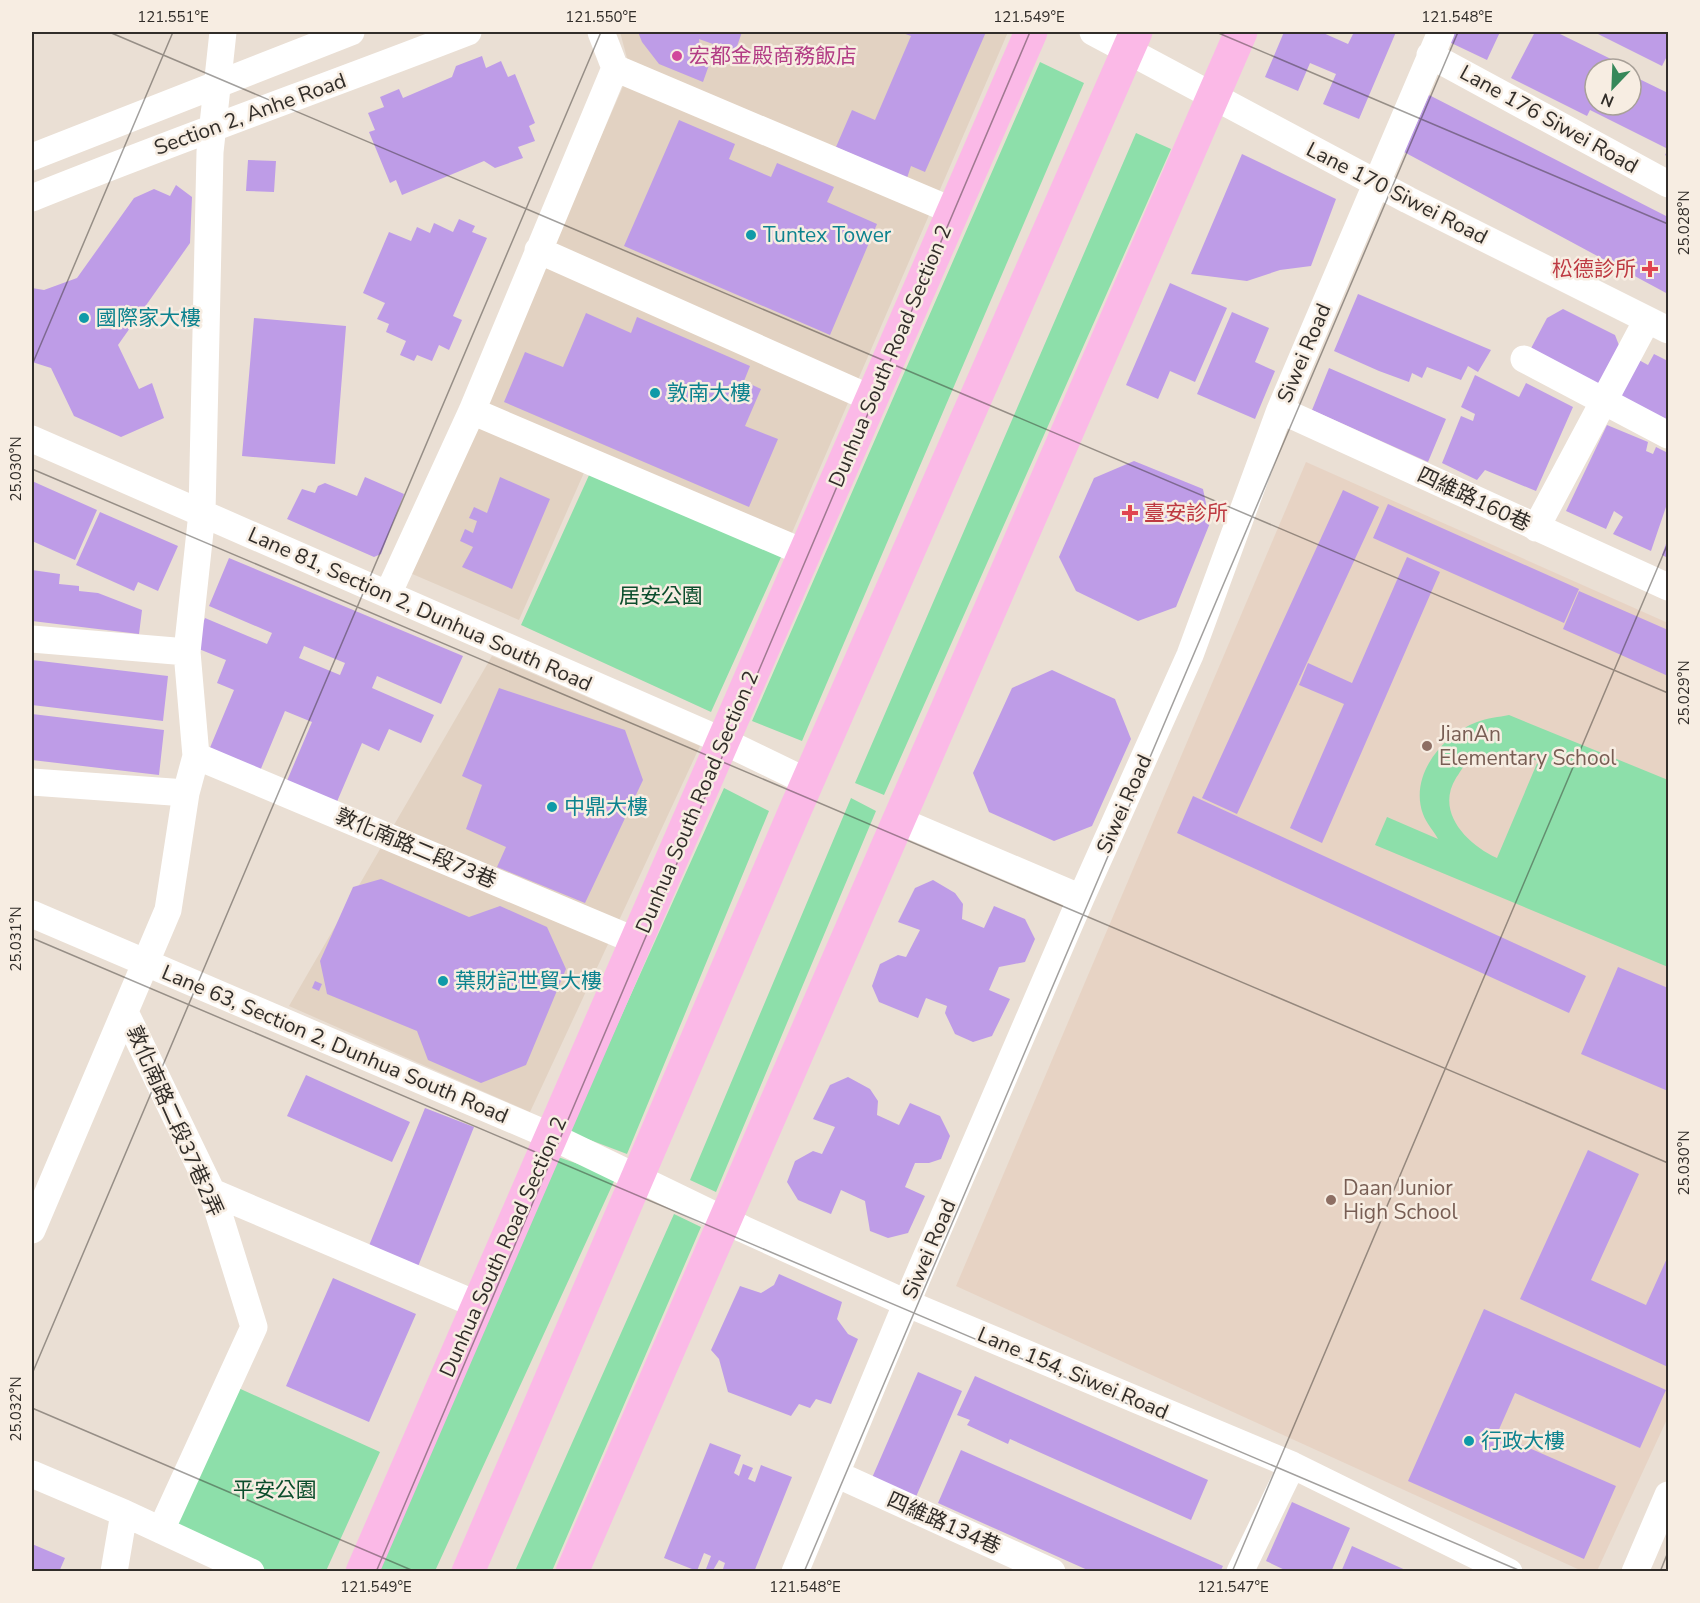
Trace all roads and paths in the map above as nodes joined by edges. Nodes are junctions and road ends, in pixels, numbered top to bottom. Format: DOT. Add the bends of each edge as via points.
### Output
graph roads {
  1 [pos="223,32"];
  2 [pos="351,32"];
  3 [pos="468,32"];
  4 [pos="602,32"];
  5 [pos="1031,32"];
  6 [pos="1093,32"];
  7 [pos="1240,32"];
  8 [pos="1132,41"];
  9 [pos="1436,43"];
  10 [pos="615,68"];
  11 [pos="216,85"];
  12 [pos="1213,95"];
  13 [pos="214,126"];
  14 [pos="32,157"];
  15 [pos="1376,183"];
  16 [pos="1668,184"];
  17 [pos="32,198"];
  18 [pos="953,211"];
  19 [pos="538,250"];
  20 [pos="1658,325"];
  21 [pos="1524,359"];
  22 [pos="872,399"];
  23 [pos="1603,402"];
  24 [pos="1280,410"];
  25 [pos="472,411"];
  26 [pos="1668,435"];
  27 [pos="32,439"];
  28 [pos="202,513"];
  29 [pos="1536,528"];
  30 [pos="805,553"];
  31 [pos="1668,587"];
  32 [pos="387,594"];
  33 [pos="32,639"];
  34 [pos="187,652"];
  35 [pos="723,741"];
  36 [pos="196,756"];
  37 [pos="32,782"];
  38 [pos="808,782"];
  39 [pos="186,793"];
  40 [pos="898,820"];
  41 [pos="1081,898"];
  42 [pos="32,914"];
  43 [pos="636,940"];
  44 [pos="146,963"];
  45 [pos="125,1012"];
  46 [pos="551,1136"];
  47 [pos="637,1176"];
  48 [pos="212,1192"];
  49 [pos="725,1219"];
  50 [pos="32,1230"];
  51 [pos="906,1303"];
  52 [pos="478,1305"];
  53 [pos="1292,1465"];
  54 [pos="32,1474"];
  55 [pos="836,1474"];
  56 [pos="1668,1495"];
  57 [pos="124,1513"];
  58 [pos="161,1530"];
  59 [pos="114,1572"];
  60 [pos="251,1572"];
  61 [pos="362,1572"];
  62 [pos="468,1572"];
  63 [pos="572,1572"];
  64 [pos="795,1572"];
  65 [pos="1052,1572"];
  66 [pos="1240,1572"];
  67 [pos="1509,1572"];
  68 [pos="1635,1572"];
  1 -- 11 [label="street"];
  2 -- 11 [label="street, Section 2, Anhe Road"];
  3 -- 13 [label="street, Section 2, Anhe Road"];
  4 -- 10 [label="street"];
  5 -- 18 [label="main road, Dunhua South Road Section 2"];
  6 -- 8 [label="street, Lane 170 Siwei Road"];
  7 -- 12 [label="main road"];
  8 -- 12 [label="street, Lane 170 Siwei Road"];
  8 -- 38 [label="main road"];
  9 -- 15 [label="street, Siwei Road"];
  9 -- 16 [label="street, Lane 176 Siwei Road"];
  10 -- 18 [label="street"];
  10 -- 19 [label="street"];
  11 -- 13 [label="street"];
  11 -- 14 [label="street, Section 2, Anhe Road"];
  12 -- 15 [label="street, Lane 170 Siwei Road"];
  12 -- 40 [label="main road"];
  13 -- 17 [label="street, Section 2, Anhe Road"];
  13 -- 28 [label="street" via="210,152"];
  15 -- 20 [label="street, Lane 170 Siwei Road"];
  15 -- 24 [label="street, Siwei Road"];
  18 -- 22 [label="main road, Dunhua South Road Section 2"];
  19 -- 22 [label="street"];
  19 -- 25 [label="street"];
  20 -- 23 [label="street"];
  21 -- 23 [label="street"];
  22 -- 30 [label="main road, Dunhua South Road Section 2"];
  23 -- 26 [label="street"];
  23 -- 29 [label="street"];
  24 -- 29 [label="street, 四維路160巷"];
  24 -- 41 [label="street, Siwei Road" via="1190,656"];
  25 -- 30 [label="street"];
  25 -- 32 [label="street"];
  27 -- 28 [label="street, Lane 81, Section 2, Dunhua South Road"];
  28 -- 32 [label="street, Lane 81, Section 2, Dunhua South Road"];
  28 -- 34 [label="street"];
  29 -- 31 [label="street, 四維路160巷"];
  30 -- 35 [label="main road, Dunhua South Road Section 2"];
  32 -- 35 [label="street, Lane 81, Section 2, Dunhua South Road"];
  33 -- 34 [label="street"];
  34 -- 36 [label="street"];
  35 -- 38 [label="street, Lane 81, Section 2, Dunhua South Road"];
  35 -- 43 [label="main road, Dunhua South Road Section 2"];
  36 -- 39 [label="street"];
  36 -- 43 [label="street, 敦化南路二段73巷"];
  37 -- 39 [label="street"];
  38 -- 47 [label="main road"];
  39 -- 44 [label="street" via="168,910"];
  40 -- 41 [label="street"];
  40 -- 49 [label="main road"];
  41 -- 51 [label="street, Siwei Road"];
  42 -- 44 [label="street, Lane 63, Section 2, Dunhua South Road"];
  43 -- 46 [label="main road, Dunhua South Road Section 2"];
  44 -- 45 [label="street"];
  44 -- 46 [label="street, Lane 63, Section 2, Dunhua South Road"];
  45 -- 48 [label="street, 敦化南路二段37巷2弄"];
  45 -- 50 [label="street"];
  46 -- 47 [label="street, Lane 63, Section 2, Dunhua South Road"];
  46 -- 52 [label="main road, Dunhua South Road Section 2"];
  47 -- 49 [label="street, Lane 154, Siwei Road"];
  47 -- 62 [label="main road"];
  48 -- 52 [label="street"];
  48 -- 58 [label="street, 敦化南路二段37巷2弄" via="254,1327"];
  49 -- 51 [label="street, Lane 154, Siwei Road"];
  49 -- 63 [label="main road"];
  51 -- 53 [label="street, Lane 154, Siwei Road"];
  51 -- 55 [label="street, Siwei Road"];
  52 -- 61 [label="main road, Dunhua South Road Section 2"];
  53 -- 66 [label="street"];
  53 -- 67 [label="street, Lane 154, Siwei Road"];
  54 -- 57 [label="street"];
  55 -- 64 [label="street, Siwei Road"];
  55 -- 65 [label="street, 四維路134巷"];
  56 -- 68 [label="street"];
  57 -- 58 [label="street"];
  57 -- 59 [label="street"];
  58 -- 60 [label="street"];
}
